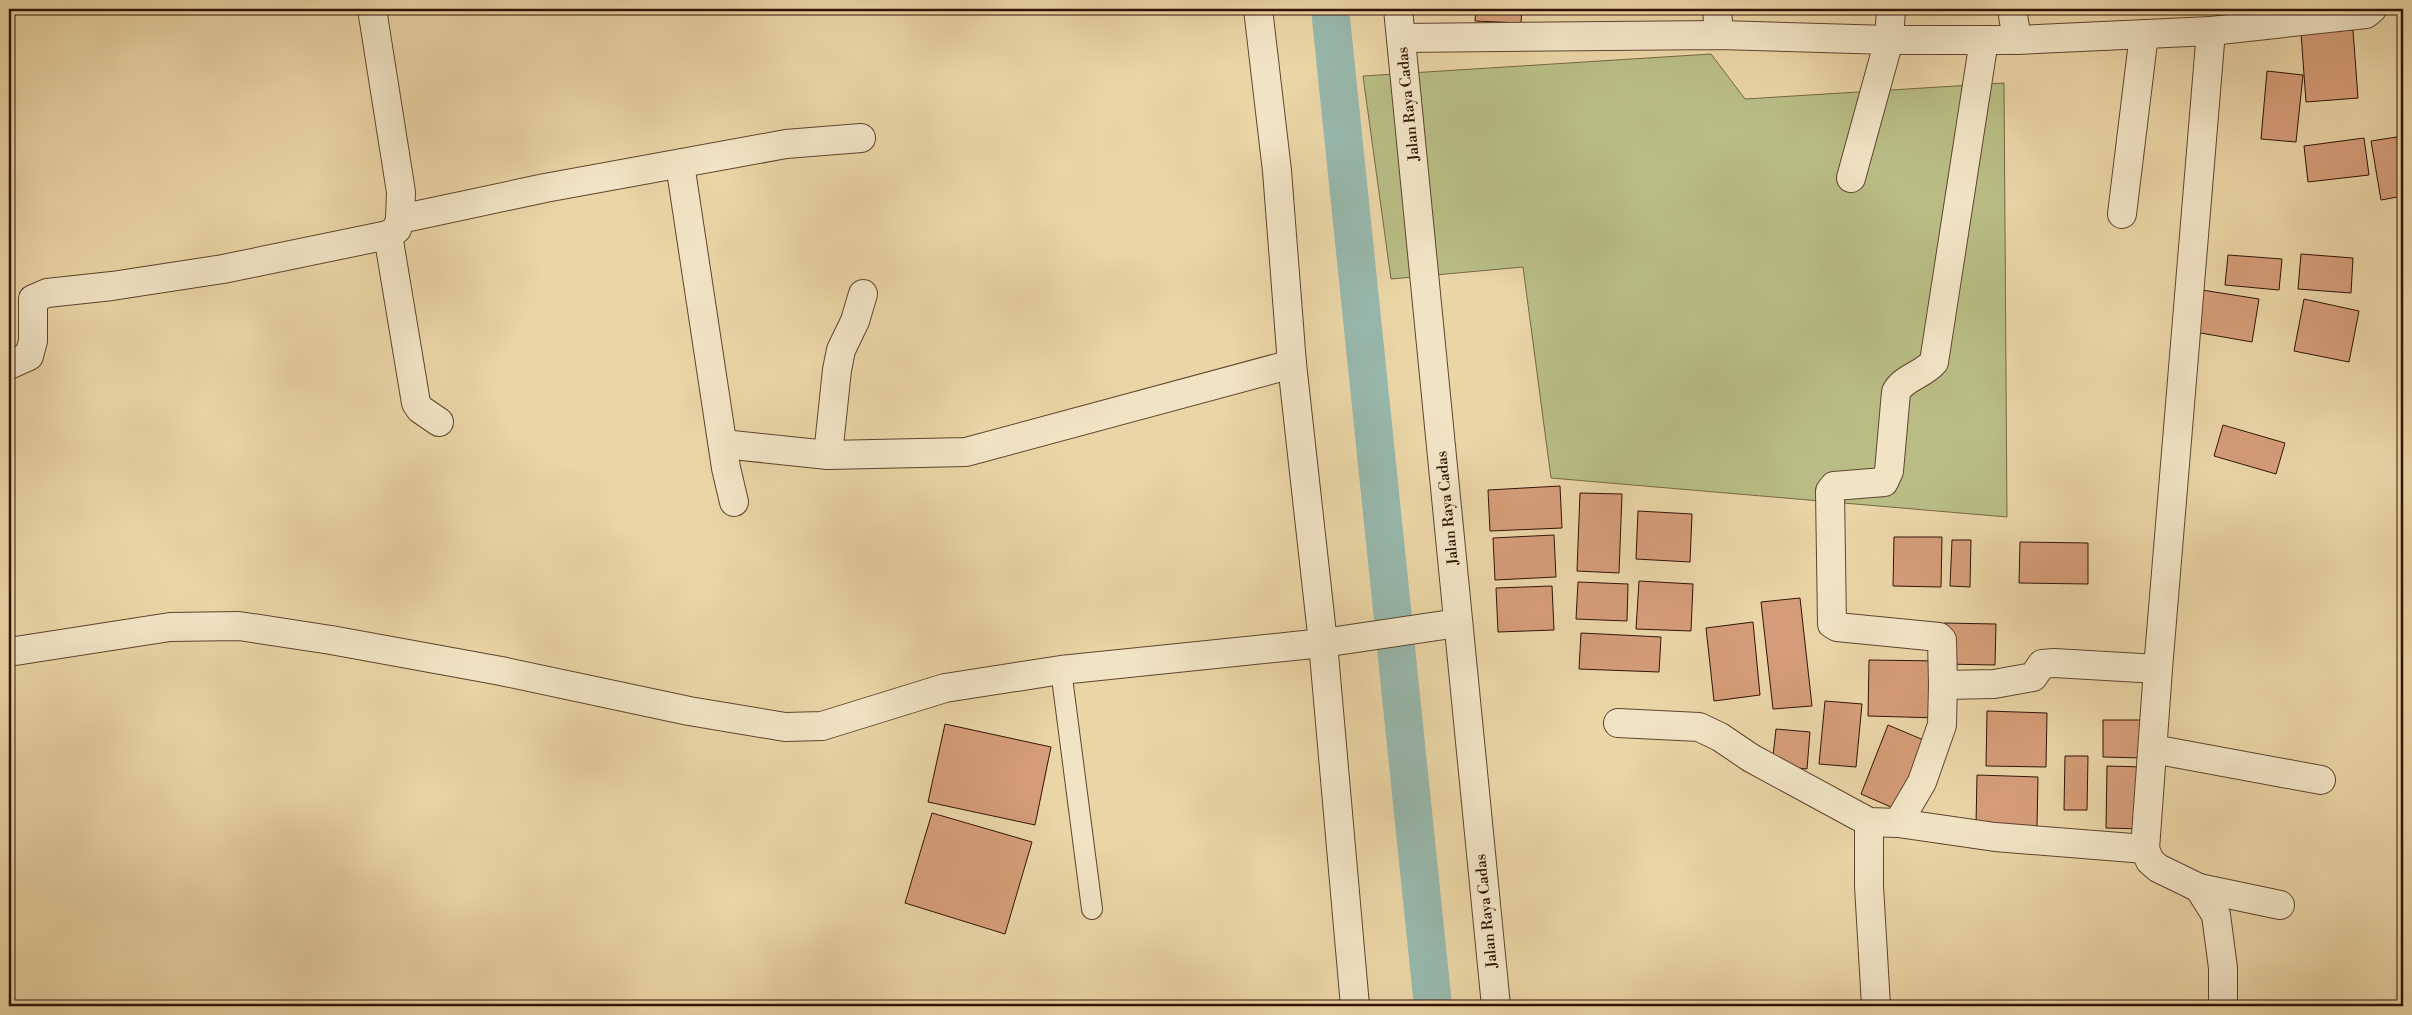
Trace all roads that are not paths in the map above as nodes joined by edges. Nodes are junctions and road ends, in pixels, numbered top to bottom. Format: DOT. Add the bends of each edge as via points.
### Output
graph roads {
  1 [pos="372,9"];
  2 [pos="1258,9"];
  3 [pos="1398,9"];
  4 [pos="1891,9"];
  5 [pos="2012,9"];
  6 [pos="2372,9"];
  7 [pos="1718,22"];
  8 [pos="2211,31"];
  9 [pos="2144,34"];
  10 [pos="1401,38"];
  11 [pos="1889,40"];
  12 [pos="1984,40"];
  13 [pos="2017,40"];
  14 [pos="861,138"];
  15 [pos="680,164"];
  16 [pos="1851,178"];
  17 [pos="2122,214"];
  18 [pos="394,227"];
  19 [pos="863,294"];
  20 [pos="1292,364"];
  21 [pos="9,365"];
  22 [pos="439,422"];
  23 [pos="723,444"];
  24 [pos="828,455"];
  25 [pos="734,502"];
  26 [pos="1446,625"];
  27 [pos="1323,643"];
  28 [pos="9,652"];
  29 [pos="2158,669"];
  30 [pos="1061,670"];
  31 [pos="1943,685"];
  32 [pos="1618,723"];
  33 [pos="2153,749"];
  34 [pos="2321,780"];
  35 [pos="1869,822"];
  36 [pos="1898,823"];
  37 [pos="2145,849"];
  38 [pos="2199,888"];
  39 [pos="2280,905"];
  40 [pos="1092,909"];
  41 [pos="1355,1006"];
  42 [pos="1496,1006"];
  43 [pos="1876,1006"];
  44 [pos="2222,1006"];
  1 -- 18 [label="street" via="401,192"];
  2 -- 20 [label="street" via="1277,171"];
  3 -- 10 [label="street, Jalan Raya Cadas"];
  4 -- 11 [label="street"];
  5 -- 13 [label="street"];
  6 -- 8 [label="street" via="2366,14"];
  7 -- 10 [label="street"];
  7 -- 11 [label="street"];
  8 -- 9 [label="street"];
  8 -- 29 [label="street"];
  9 -- 13 [label="street"];
  9 -- 17 [label="street"];
  10 -- 26 [label="street, Jalan Raya Cadas"];
  11 -- 12 [label="street"];
  11 -- 16 [label="street"];
  12 -- 13 [label="street"];
  12 -- 31 [label="street" via="1934,362 1928,370 1899,385 1896,392 1888,471 1884,482 1834,486 1830,491 1832,624 1939,637 1942,640"];
  14 -- 15 [label="street" via="786,144"];
  15 -- 18 [label="street" via="545,188"];
  15 -- 23 [label="street"];
  18 -- 21 [label="street" via="223,269 47,293 33,300 34,341 29,356"];
  18 -- 22 [label="street" via="416,403"];
  19 -- 24 [label="street" via="841,350"];
  20 -- 24 [label="street" via="966,452"];
  20 -- 27 [label="street"];
  23 -- 24 [label="street"];
  23 -- 25 [label="street"];
  26 -- 27 [label="street"];
  26 -- 42 [label="street, Jalan Raya Cadas"];
  27 -- 30 [label="street"];
  27 -- 41 [label="street"];
  28 -- 30 [label="street" via="170,627 239,626 491,669 785,728 822,726 945,688"];
  29 -- 31 [label="street" via="2054,663 2042,664 2033,677 1994,684"];
  29 -- 33 [label="street"];
  30 -- 40 [label="lane"];
  31 -- 36 [label="street" via="1942,725 1922,782"];
  32 -- 35 [label="street" via="1699,727"];
  33 -- 34 [label="street"];
  33 -- 37 [label="street"];
  35 -- 36 [label="street"];
  35 -- 43 [label="street"];
  36 -- 37 [label="street" via="1995,837"];
  37 -- 38 [label="street" via="2150,861 2158,868"];
  38 -- 39 [label="street"];
  38 -- 44 [label="street" via="2216,915 2223,968"];
}
